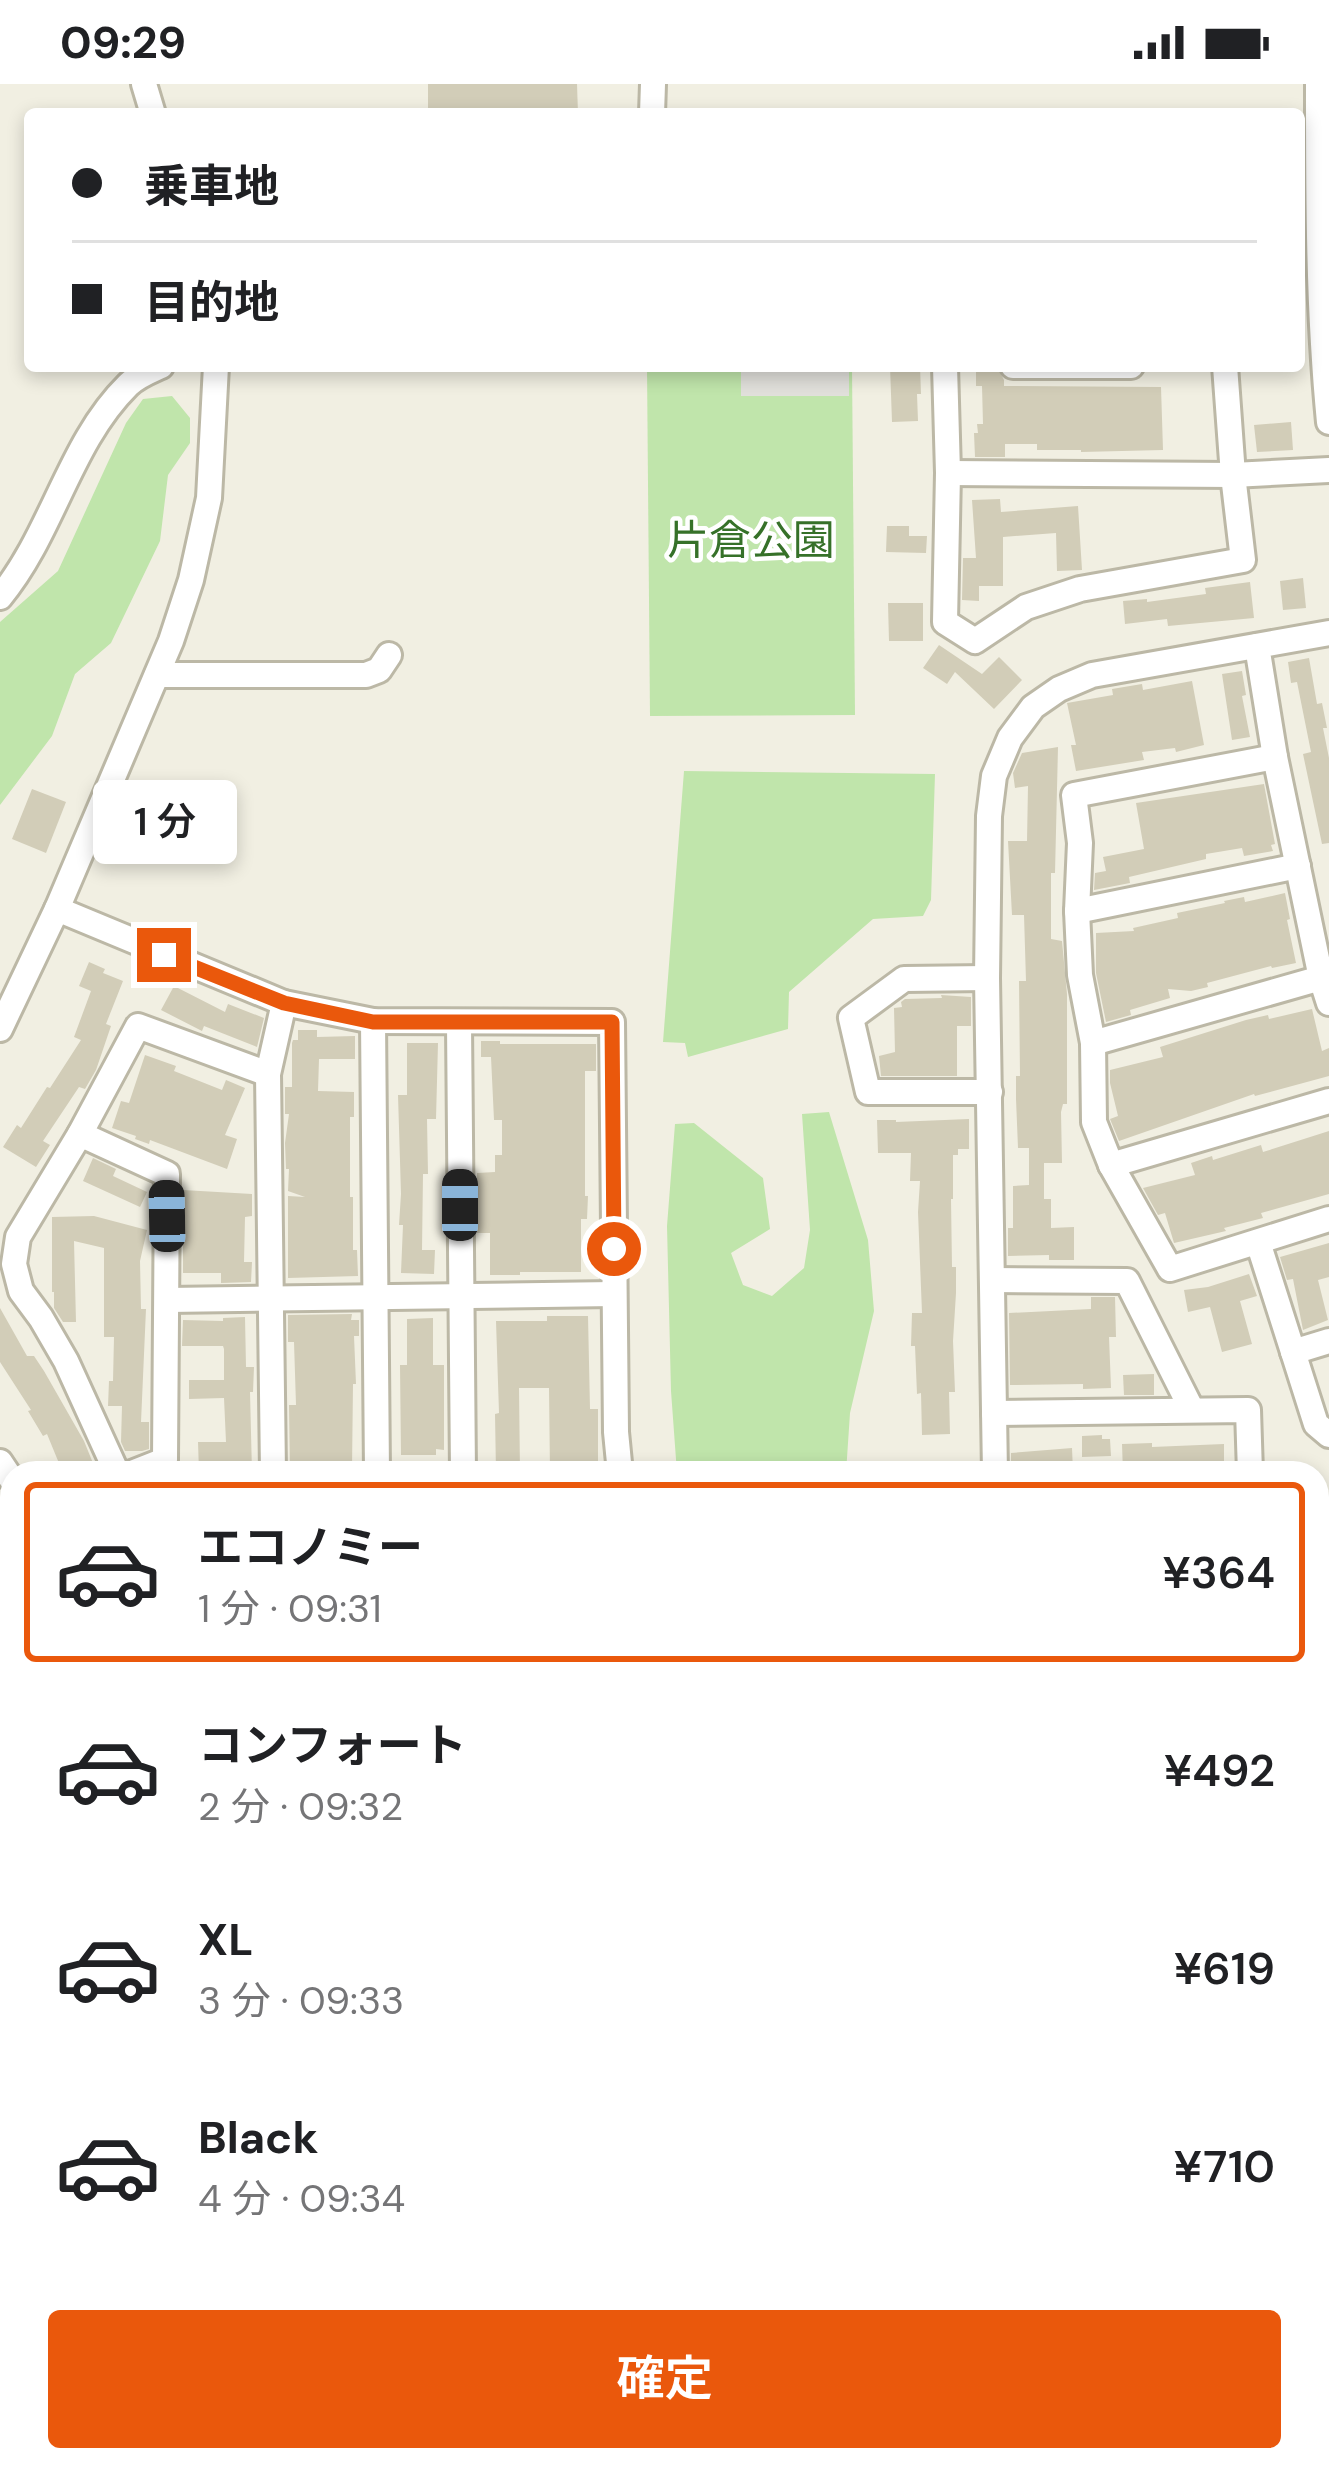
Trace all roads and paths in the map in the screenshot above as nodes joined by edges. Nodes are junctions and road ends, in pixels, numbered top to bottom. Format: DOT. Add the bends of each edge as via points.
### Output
graph roads {
  1 [pos="1318,84"];
  2 [pos="1308,181"];
  3 [pos="149,372"];
  4 [pos="216,372"];
  5 [pos="945,372"];
  6 [pos="1225,372"];
  7 [pos="1329,422"];
  8 [pos="1329,470"];
  9 [pos="948,473"];
  10 [pos="1233,475"];
  11 [pos="0,597"];
  12 [pos="1329,633"];
  13 [pos="1257,646"];
  14 [pos="388,656"];
  15 [pos="157,675"];
  16 [pos="1275,757"];
  17 [pos="1298,866"];
  18 [pos="57,909"];
  19 [pos="1077,911"];
  20 [pos="987,978"];
  21 [pos="1325,990"];
  22 [pos="284,1003"];
  23 [pos="373,1022"];
  24 [pos="459,1024"];
  25 [pos="0,1029"];
  26 [pos="1093,1043"];
  27 [pos="268,1074"];
  28 [pos="990,1092"];
  29 [pos="1329,1101"];
  30 [pos="80,1134"];
  31 [pos="1112,1165"];
  32 [pos="1329,1219"];
  33 [pos="1258,1242"];
  34 [pos="993,1280"];
  35 [pos="614,1294"];
  36 [pos="374,1296"];
  37 [pos="460,1296"];
  38 [pos="270,1298"];
  39 [pos="168,1300"];
  40 [pos="1329,1341"];
  41 [pos="1293,1352"];
  42 [pos="1192,1410"];
  43 [pos="994,1413"];
  44 [pos="1329,1435"];
  45 [pos="112,1461"];
  46 [pos="162,1461"];
  47 [pos="273,1461"];
  48 [pos="377,1461"];
  49 [pos="464,1461"];
  50 [pos="619,1461"];
  51 [pos="995,1461"];
  52 [pos="1250,1461"];
  1 -- 2 [label="street"];
  2 -- 7 [label="street"];
  3 -- 11 [label="street" via="100,418"];
  4 -- 15 [label="street" via="209,498"];
  5 -- 9 [label="street"];
  6 -- 10 [label="street"];
  8 -- 10 [label="street"];
  9 -- 10 [label="street"];
  9 -- 10 [label="street" via="945,622 975,640 1026,607 1080,589 1243,560"];
  12 -- 13 [label="street"];
  13 -- 16 [label="street"];
  13 -- 20 [label="street" via="1092,675 1033,707 994,776"];
  14 -- 15 [label="street" via="366,675"];
  15 -- 18 [label="street"];
  16 -- 17 [label="street"];
  16 -- 19 [label="street" via="1074,795"];
  17 -- 19 [label="street"];
  17 -- 21 [label="street"];
  18 -- 22 [label="street"];
  18 -- 25 [label="street"];
  19 -- 26 [label="street"];
  20 -- 28 [label="street"];
  20 -- 28 [label="street" via="904,979 851,1018 868,1092"];
  21 -- 26 [label="street"];
  22 -- 23 [label="street"];
  22 -- 27 [label="street"];
  23 -- 24 [label="street"];
  23 -- 36 [label="street"];
  24 -- 35 [label="street" via="612,1022"];
  24 -- 37 [label="street"];
  26 -- 31 [label="street" via="1094,1122"];
  27 -- 30 [label="street" via="138,1026"];
  27 -- 38 [label="street"];
  28 -- 34 [label="street"];
  29 -- 31 [label="street"];
  30 -- 39 [label="street" via="167,1174"];
  30 -- 45 [label="street" via="18,1238 14,1264"];
  31 -- 33 [label="street" via="1170,1269"];
  32 -- 33 [label="street"];
  33 -- 41 [label="street"];
  34 -- 42 [label="street" via="1127,1281"];
  34 -- 43 [label="street"];
  35 -- 37 [label="street"];
  35 -- 50 [label="street"];
  36 -- 37 [label="street"];
  36 -- 38 [label="street"];
  36 -- 48 [label="street"];
  37 -- 49 [label="street"];
  38 -- 39 [label="street"];
  38 -- 47 [label="street"];
  39 -- 46 [label="street"];
  40 -- 41 [label="street"];
  41 -- 44 [label="street" via="1316,1424"];
  42 -- 43 [label="street"];
  42 -- 52 [label="street" via="1248,1410"];
  43 -- 51 [label="street"];
}
